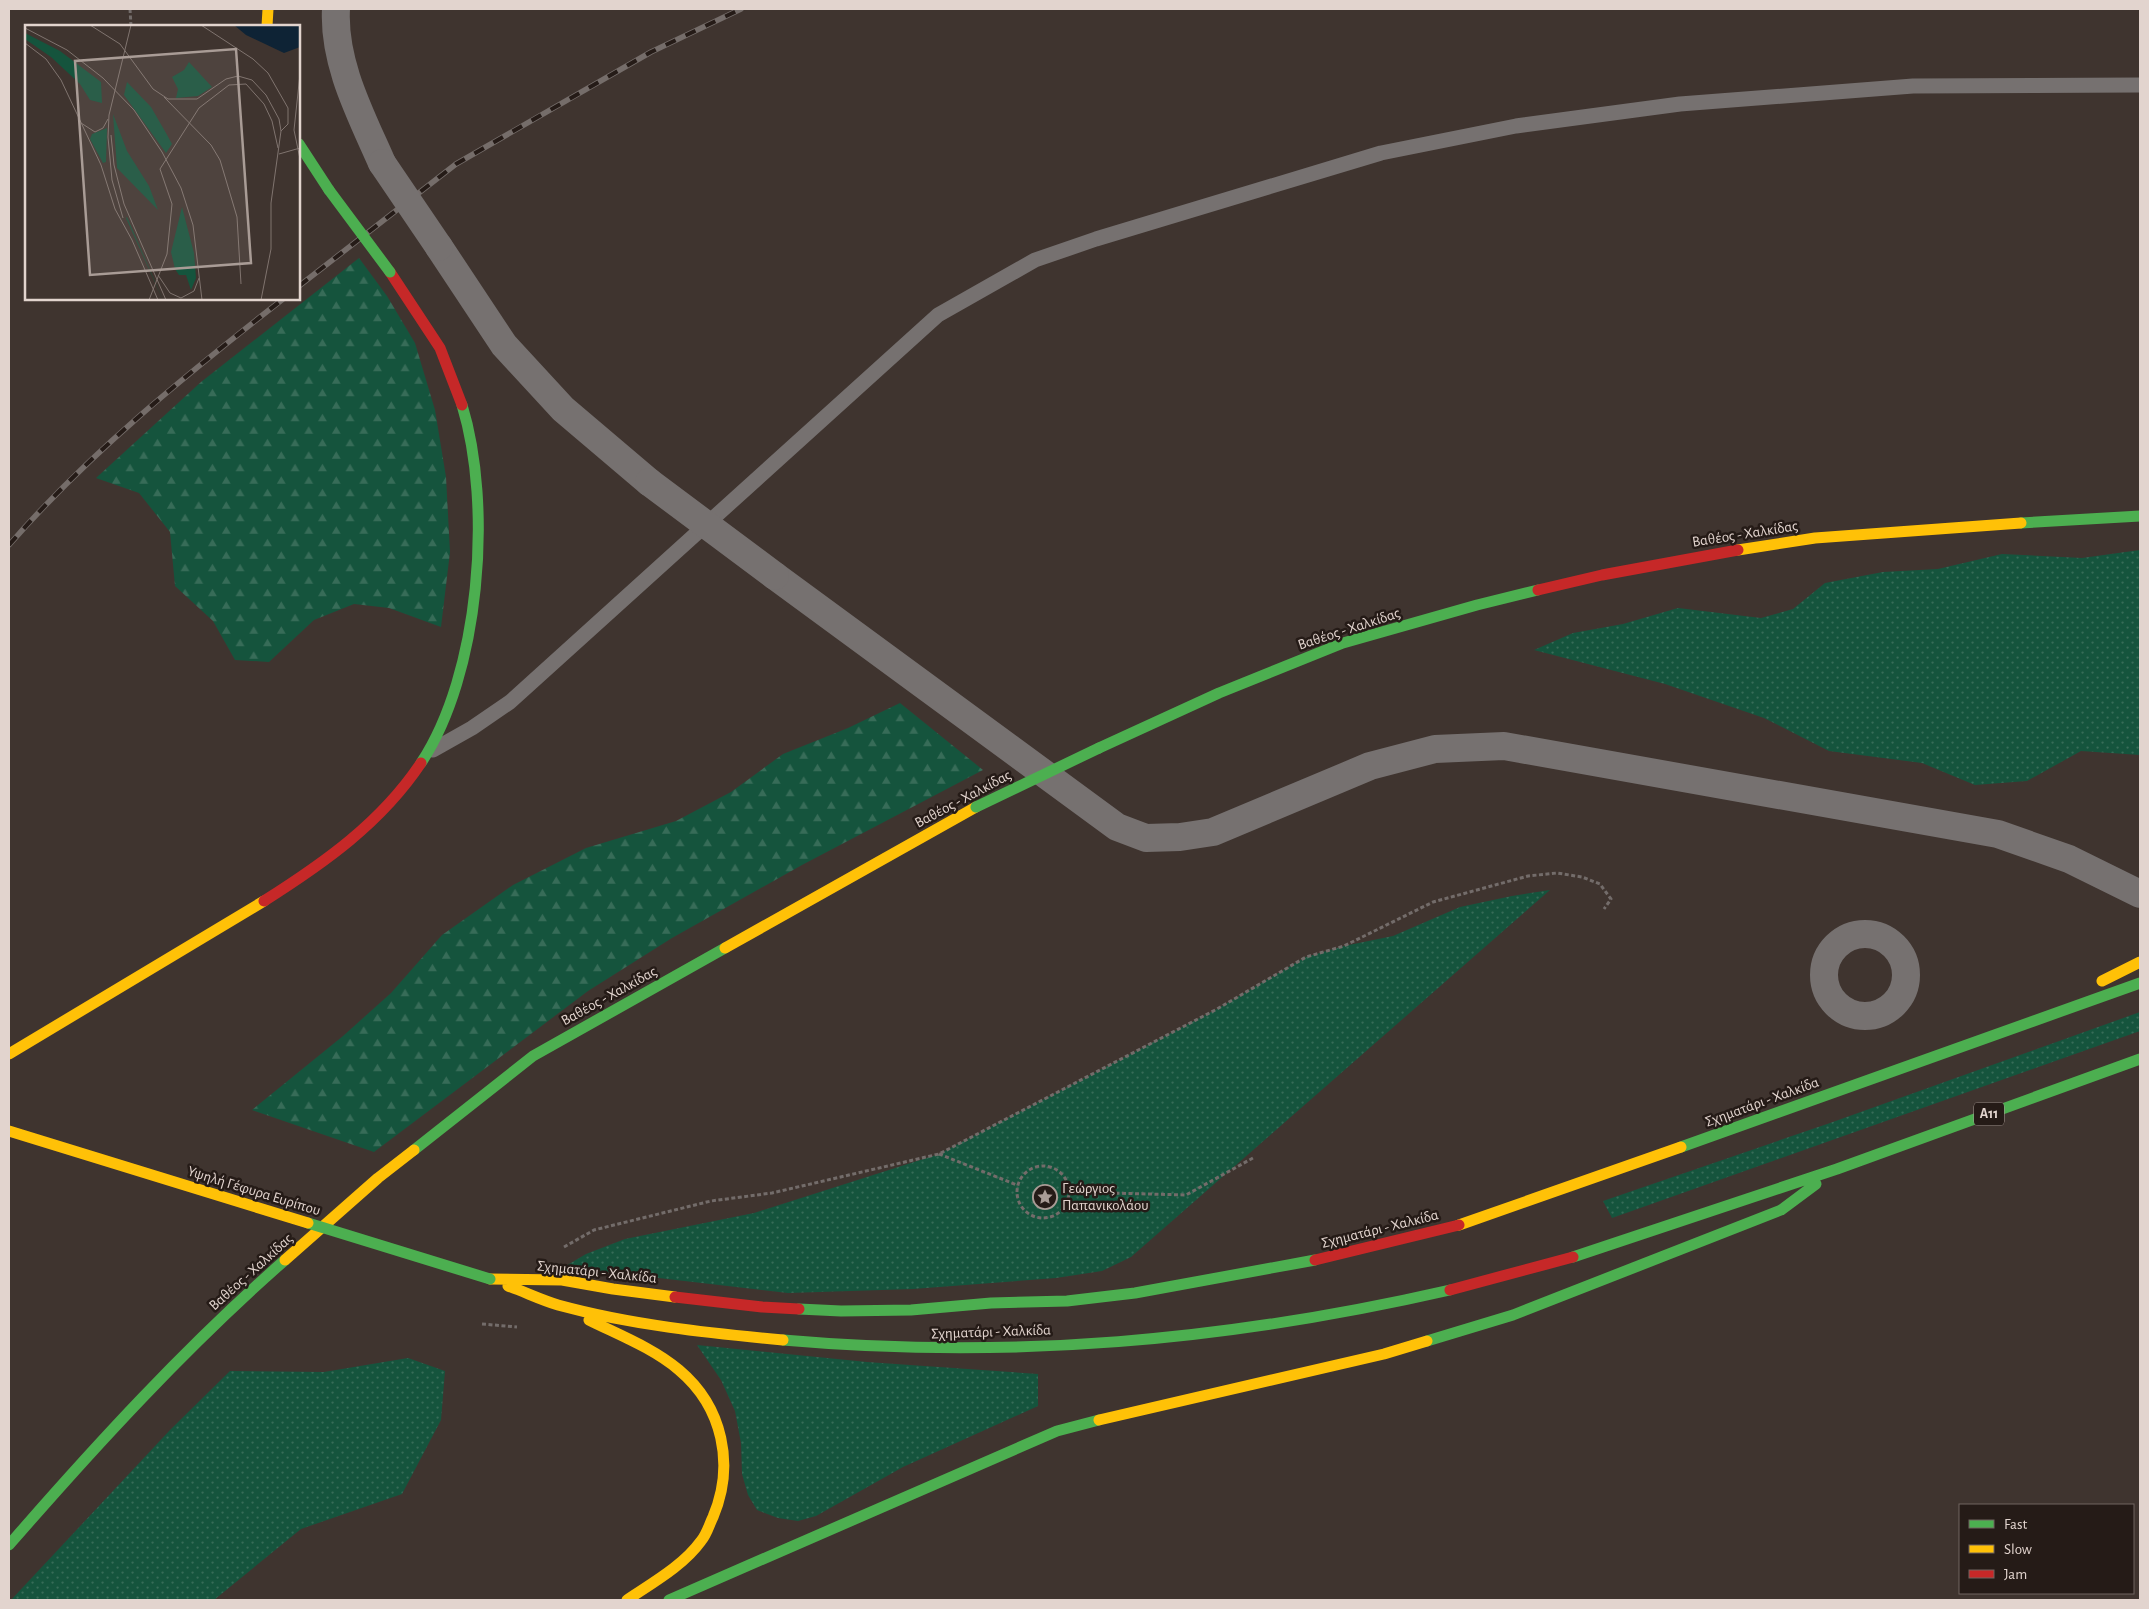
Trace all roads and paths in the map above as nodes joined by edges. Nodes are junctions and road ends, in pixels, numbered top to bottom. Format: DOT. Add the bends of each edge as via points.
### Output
graph roads {
  1 [pos="130,9"];
  2 [pos="268,9"];
  3 [pos="336,9"];
  4 [pos="131,25"];
  5 [pos="267,25"];
  6 [pos="2140,85"];
  7 [pos="300,146"];
  8 [pos="2140,516"];
  9 [pos="429,752"];
  10 [pos="2140,894"];
  11 [pos="1604,909"];
  12 [pos="2140,962"];
  13 [pos="2140,983"];
  14 [pos="1994,1035"];
  15 [pos="9,1054"];
  16 [pos="2140,1059"];
  17 [pos="9,1131"];
  18 [pos="939,1154"];
  19 [pos="1253,1158"];
  20 [pos="1837,1169"];
  21 [pos="1017,1186"];
  22 [pos="1070,1192"];
  23 [pos="559,1249"];
  24 [pos="490,1279"];
  25 [pos="564,1307"];
  26 [pos="9,1545"];
  27 [pos="627,1600"];
  28 [pos="669,1600"];
  1 -- 4 [label="path"];
  2 -- 5 [label="main road"];
  3 -- 10 [label="street, bridge" via="338,46 351,93 382,163 504,345 564,409 649,482 1117,827 1146,838 1212,832 1370,766 1435,749 1504,746 1998,834 2069,859"];
  6 -- 9 [label="lane" via="1913,86 1680,104 1516,126 1381,152 1036,260 938,316 510,702"];
  7 -- 9 [label="main road, bridge" via="428,327 446,359 467,422 476,487 477,558 464,664 448,713"];
  8 -- 26 [label="main road, Βαθέος - Χαλκίδας, bridge" via="1816,538 1722,552 1477,605 1343,643 1219,693 976,807 533,1056 378,1178 252,1289 193,1345 81,1462"];
  9 -- 15 [label="main road" via="375,819 292,884"];
  11 -- 18 [label="path" via="1611,899 1600,884 1557,873 1528,876 1433,902 1344,946 1306,957 1217,1009"];
  12 -- 14 [label="main road"];
  13 -- 14 [label="main road, Σχηματάρι - Χαλκίδα"];
  14 -- 24 [label="main road, Σχηματάρι - Χαλκίδα" via="1470,1222 1308,1262 1135,1292 1067,1301 841,1311 762,1307 562,1280"];
  16 -- 20 [label="main road, Σχηματάρι - Χαλκίδα / Α11"];
  17 -- 24 [label="main road, Υψηλή Γέφυρα Ευρίπου, bridge"];
  18 -- 21 [label="path"];
  18 -- 23 [label="path" via="772,1193 711,1201 594,1230"];
  19 -- 22 [label="path" via="1186,1195"];
  20 -- 25 [label="main road, Σχηματάρι - Χαλκίδα" via="1620,1242 1496,1279 1342,1312 1221,1331 1065,1345 914,1349 840,1346 710,1332"];
  20 -- 28 [label="main road" via="1781,1210 1513,1315 1352,1363 1057,1431"];
  21 -- 22 [label="path" via="1026,1171 1042,1165 1058,1170 1068,1183"];
  21 -- 22 [label="path" via="1017,1195 1024,1210 1040,1218 1049,1218 1064,1208"];
  24 -- 25 [label="main road, Σχηματάρι - Χαλκίδα"];
  25 -- 27 [label="main road" via="678,1370 707,1402 717,1421 723,1444 726,1464 720,1506 700,1543"];
}
